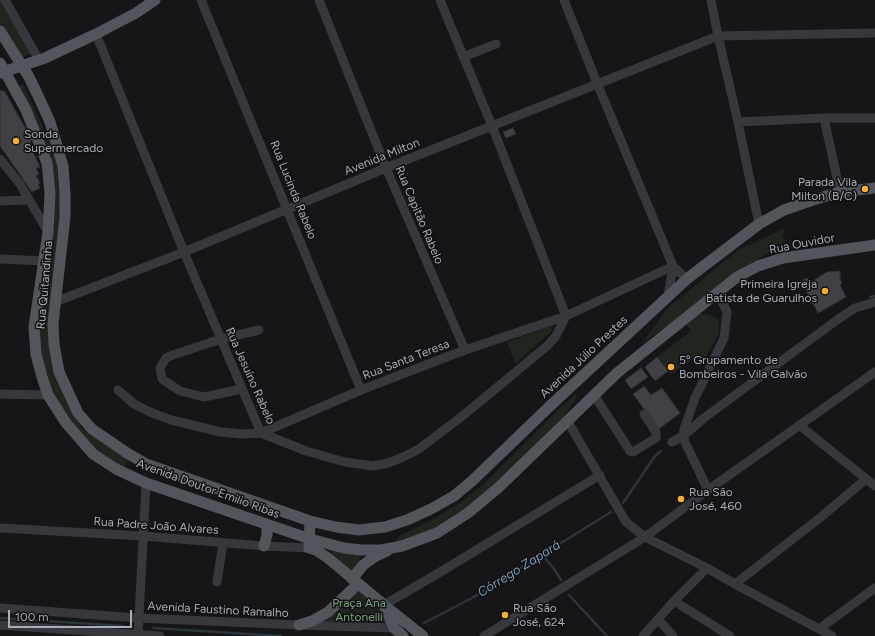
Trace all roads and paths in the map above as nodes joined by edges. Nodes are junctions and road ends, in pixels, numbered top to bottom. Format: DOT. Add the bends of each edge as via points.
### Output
graph roads {
  1 [pos="5,0"];
  2 [pos="155,0"];
  3 [pos="201,0"];
  4 [pos="319,0"];
  5 [pos="440,0"];
  6 [pos="564,0"];
  7 [pos="711,0"];
  8 [pos="0,30"];
  9 [pos="875,33"];
  10 [pos="96,34"];
  11 [pos="718,36"];
  12 [pos="496,44"];
  13 [pos="463,57"];
  14 [pos="39,60"];
  15 [pos="22,66"];
  16 [pos="1,69"];
  17 [pos="597,83"];
  18 [pos="824,118"];
  19 [pos="875,118"];
  20 [pos="738,122"];
  21 [pos="492,126"];
  22 [pos="0,158"];
  23 [pos="386,168"];
  24 [pos="875,188"];
  25 [pos="840,192"];
  26 [pos="29,200"];
  27 [pos="0,201"];
  28 [pos="288,209"];
  29 [pos="758,224"];
  30 [pos="48,232"];
  31 [pos="875,245"];
  32 [pos="184,252"];
  33 [pos="0,258"];
  34 [pos="44,261"];
  35 [pos="673,266"];
  36 [pos="688,278"];
  37 [pos="668,296"];
  38 [pos="713,296"];
  39 [pos="55,302"];
  40 [pos="875,302"];
  41 [pos="566,316"];
  42 [pos="258,330"];
  43 [pos="221,339"];
  44 [pos="465,350"];
  45 [pos="875,372"];
  46 [pos="242,389"];
  47 [pos="118,390"];
  48 [pos="361,390"];
  49 [pos="0,394"];
  50 [pos="48,395"];
  51 [pos="594,395"];
  52 [pos="644,414"];
  53 [pos="567,420"];
  54 [pos="799,425"];
  55 [pos="261,433"];
  56 [pos="683,436"];
  57 [pos="672,442"];
  58 [pos="600,475"];
  59 [pos="866,479"];
  60 [pos="146,483"];
  61 [pos="875,486"];
  62 [pos="708,490"];
  63 [pos="310,521"];
  64 [pos="267,525"];
  65 [pos="0,528"];
  66 [pos="143,536"];
  67 [pos="645,537"];
  68 [pos="223,543"];
  69 [pos="310,544"];
  70 [pos="264,546"];
  71 [pos="392,548"];
  72 [pos="707,568"];
  73 [pos="355,581"];
  74 [pos="217,582"];
  75 [pos="735,584"];
  76 [pos="875,588"];
  77 [pos="674,601"];
  78 [pos="384,605"];
  79 [pos="0,608"];
  80 [pos="138,618"];
  81 [pos="658,620"];
  82 [pos="0,625"];
  83 [pos="299,626"];
  84 [pos="820,629"];
  85 [pos="393,632"];
  86 [pos="416,632"];
  87 [pos="138,635"];
  88 [pos="160,636"];
  89 [pos="403,636"];
  90 [pos="484,636"];
  91 [pos="643,636"];
  92 [pos="673,636"];
  93 [pos="730,636"];
  94 [pos="832,636"];
  1 -- 14 [label="street"];
  2 -- 10 [label="main road"];
  3 -- 28 [label="street, Rua Lucinda Rabelo"];
  4 -- 23 [label="street, Rua Capitão Rabelo"];
  5 -- 13 [label="street"];
  6 -- 17 [label="street"];
  7 -- 11 [label="street"];
  8 -- 15 [label="main road, Rua Quitandinha"];
  9 -- 11 [label="street"];
  10 -- 14 [label="main road"];
  10 -- 32 [label="street, Rua Jesuíno Rabelo"];
  11 -- 17 [label="street, Avenida Milton"];
  11 -- 20 [label="street"];
  12 -- 13 [label="street"];
  13 -- 21 [label="street"];
  14 -- 15 [label="main road"];
  15 -- 16 [label="main road"];
  15 -- 39 [label="main road, Rua Quitandinha" via="50,122 63,166 65,217"];
  16 -- 30 [label="main road, Avenida Doutor Emilio Ribas" via="26,110 47,163 50,193"];
  17 -- 21 [label="street, Avenida Milton"];
  17 -- 35 [label="street"];
  18 -- 19 [label="street"];
  18 -- 20 [label="street"];
  18 -- 25 [label="street"];
  20 -- 29 [label="street"];
  21 -- 23 [label="street, Avenida Milton"];
  21 -- 41 [label="street"];
  22 -- 26 [label="street"];
  23 -- 28 [label="street, Avenida Milton"];
  23 -- 44 [label="street, Rua Capitão Rabelo"];
  24 -- 25 [label="main road, Avenida Júlio Prestes"];
  25 -- 29 [label="main road, Avenida Júlio Prestes" via="784,210"];
  26 -- 27 [label="street"];
  26 -- 30 [label="street"];
  28 -- 32 [label="street, Avenida Milton"];
  28 -- 48 [label="street, Rua Lucinda Rabelo"];
  29 -- 36 [label="main road, Avenida Júlio Prestes"];
  30 -- 34 [label="main road, Avenida Doutor Emilio Ribas"];
  31 -- 38 [label="main road, Rua Ouvidor" via="784,258 758,266 737,277"];
  32 -- 39 [label="street, Avenida Milton"];
  32 -- 43 [label="street, Rua Jesuíno Rabelo"];
  33 -- 34 [label="street"];
  34 -- 50 [label="main road, Avenida Doutor Emilio Ribas" via="34,327 36,354"];
  35 -- 36 [label="street"];
  35 -- 37 [label="street"];
  35 -- 41 [label="street, Rua Santa Teresa"];
  36 -- 37 [label="main road, Avenida Júlio Prestes"];
  37 -- 63 [label="main road, Avenida Júlio Prestes" via="454,496 407,520 385,527 359,530"];
  38 -- 51 [label="main road, Rua Ouvidor" via="617,373"];
  38 -- 56 [label="street" via="727,317 724,338 695,398"];
  39 -- 63 [label="main road, Rua Quitandinha" via="54,344 59,372 78,413 92,429 146,464"];
  40 -- 56 [label="street" via="855,308 837,320"];
  41 -- 44 [label="street, Rua Santa Teresa"];
  41 -- 55 [label="street, Rua Jesuíno Rabelo" via="556,336 547,346 465,414 419,449 388,463 373,466 345,462 306,451"];
  42 -- 43 [label="street"];
  43 -- 46 [label="street, Rua Jesuíno Rabelo"];
  43 -- 46 [label="street" via="166,358 160,368 162,379 180,391 204,396"];
  44 -- 48 [label="street, Rua Santa Teresa"];
  45 -- 54 [label="street"];
  46 -- 55 [label="street, Rua Jesuíno Rabelo"];
  47 -- 55 [label="street, Rua Santa Teresa" via="134,404 171,420 221,432"];
  48 -- 55 [label="street, Rua Santa Teresa"];
  49 -- 50 [label="street"];
  50 -- 60 [label="main road, Avenida Doutor Emilio Ribas" via="66,423 93,454 116,469"];
  51 -- 52 [label="street" via="630,451 633,452 656,438 656,432"];
  51 -- 53 [label="main road"];
  53 -- 58 [label="street"];
  53 -- 71 [label="main road" via="498,488 468,513 437,533"];
  54 -- 59 [label="street"];
  54 -- 62 [label="street"];
  56 -- 57 [label="street"];
  56 -- 62 [label="street"];
  58 -- 67 [label="street" via="626,522"];
  58 -- 78 [label="street"];
  59 -- 61 [label="street"];
  59 -- 75 [label="street"];
  60 -- 64 [label="main road, Avenida Doutor Emilio Ribas"];
  60 -- 66 [label="street"];
  62 -- 67 [label="street"];
  63 -- 69 [label="main road"];
  64 -- 69 [label="main road, Avenida Doutor Emilio Ribas"];
  64 -- 70 [label="main road"];
  65 -- 66 [label="street, Rua Padre João Alvares"];
  66 -- 68 [label="street, Rua Padre João Alvares"];
  66 -- 80 [label="street"];
  67 -- 72 [label="street"];
  67 -- 90 [label="street"];
  68 -- 70 [label="street, Rua Padre João Alvares"];
  68 -- 74 [label="street"];
  69 -- 70 [label="street, Rua Padre João Alvares"];
  69 -- 71 [label="main road" via="361,550"];
  69 -- 73 [label="main road, Avenida Doutor Emilio Ribas"];
  71 -- 73 [label="main road" via="363,565"];
  72 -- 75 [label="street"];
  72 -- 77 [label="street"];
  73 -- 78 [label="main road, Avenida Doutor Emilio Ribas"];
  73 -- 83 [label="main road" via="328,612"];
  75 -- 84 [label="street"];
  76 -- 84 [label="street"];
  77 -- 81 [label="street"];
  77 -- 93 [label="street"];
  78 -- 85 [label="main road, Avenida Doutor Emilio Ribas"];
  78 -- 86 [label="main road, Avenida Doutor Emilio Ribas"];
  79 -- 80 [label="street, Avenida Faustino Ramalho"];
  80 -- 83 [label="street, Avenida Faustino Ramalho"];
  80 -- 87 [label="street"];
  81 -- 91 [label="street"];
  81 -- 92 [label="street"];
  82 -- 87 [label="street"];
  83 -- 85 [label="street, Avenida Faustino Ramalho"];
  84 -- 94 [label="street"];
  85 -- 86 [label="street, Avenida Faustino Ramalho"];
  85 -- 89 [label="main road, Avenida Doutor Emilio Ribas"];
  87 -- 88 [label="street"];
}
